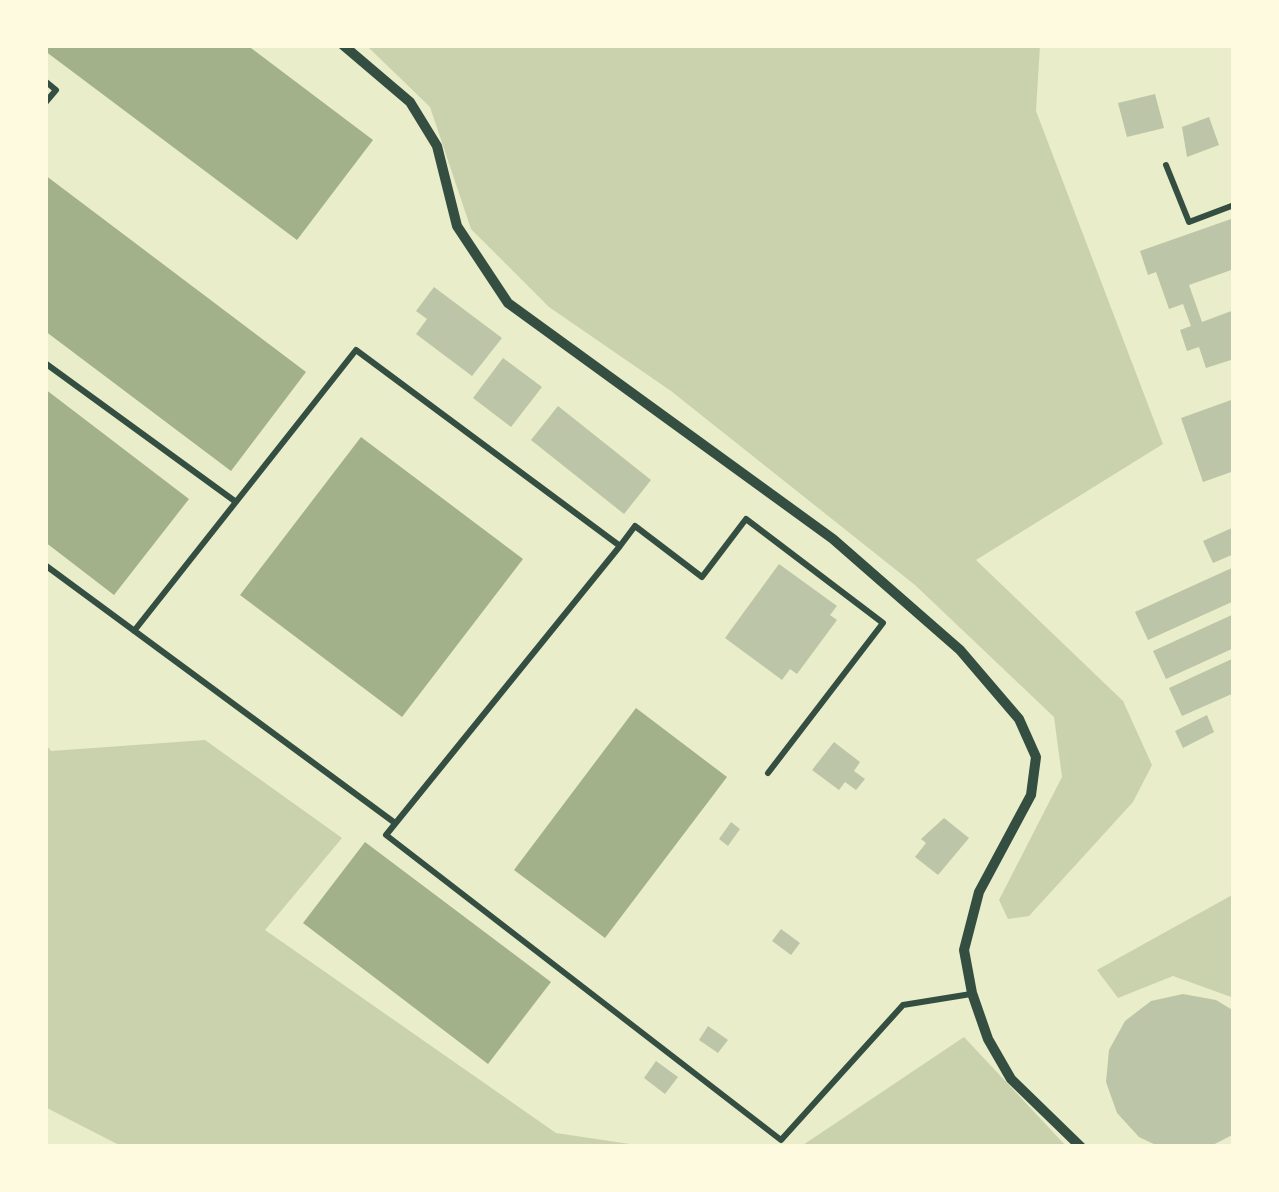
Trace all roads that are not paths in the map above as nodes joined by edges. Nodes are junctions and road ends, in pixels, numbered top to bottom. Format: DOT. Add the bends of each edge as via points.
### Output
graph roads {
  1 [pos="343,45"];
  2 [pos="45,81"];
  3 [pos="45,103"];
  4 [pos="1166,165"];
  5 [pos="1234,205"];
  6 [pos="45,363"];
  7 [pos="236,502"];
  8 [pos="620,546"];
  9 [pos="45,565"];
  10 [pos="134,631"];
  11 [pos="768,773"];
  12 [pos="395,823"];
  13 [pos="972,993"];
  14 [pos="1081,1147"];
  1 -- 13 [label="street" via="410,102 437,146 457,226 508,303 834,540 960,650 1019,718 1036,757 1030,795 978,892 964,950"];
  2 -- 3 [label="lane" via="56,90"];
  4 -- 5 [label="lane" via="1189,222"];
  6 -- 7 [label="lane"];
  7 -- 8 [label="lane" via="356,350"];
  7 -- 10 [label="lane"];
  8 -- 11 [label="lane" via="636,526 702,577 746,519 882,623"];
  8 -- 12 [label="lane"];
  9 -- 10 [label="lane"];
  10 -- 12 [label="lane"];
  12 -- 13 [label="lane" via="386,834 781,1140 903,1005"];
  13 -- 14 [label="street" via="1012,1079"];
}
